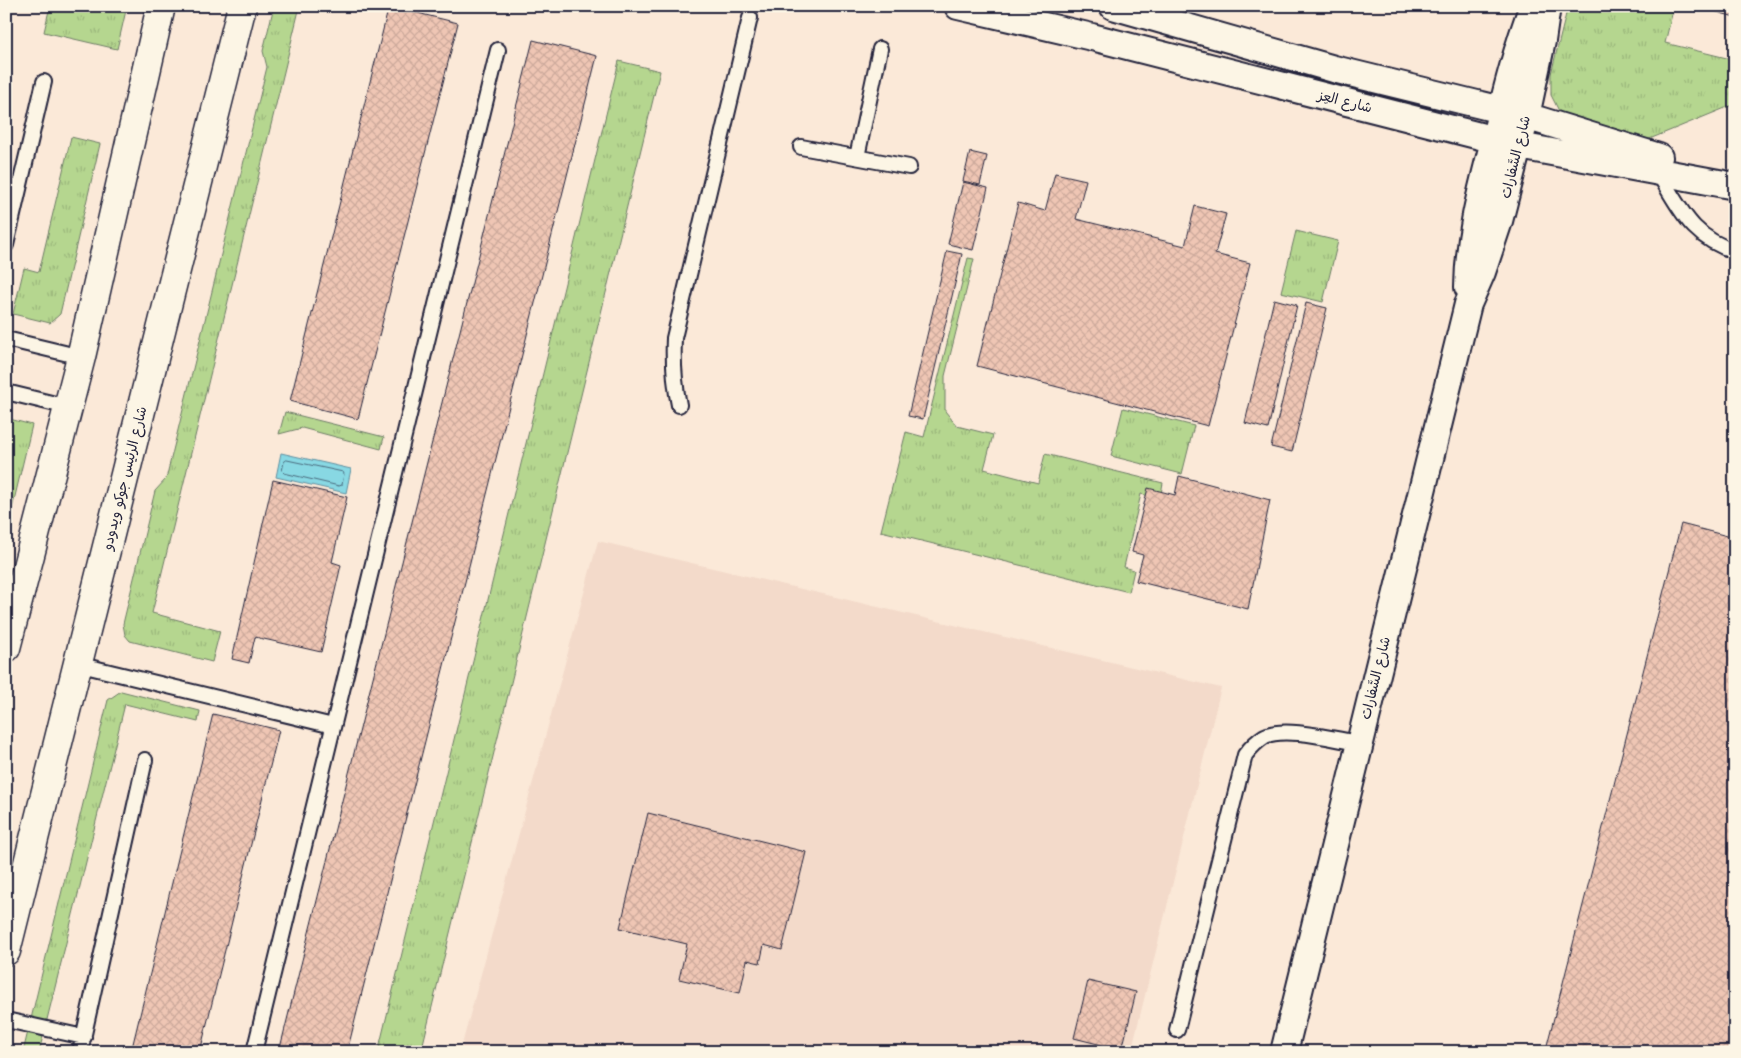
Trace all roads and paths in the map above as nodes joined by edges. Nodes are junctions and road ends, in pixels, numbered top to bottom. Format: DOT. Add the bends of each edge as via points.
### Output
graph roads {
  1 [pos="242,6"];
  2 [pos="958,6"];
  3 [pos="1113,6"];
  4 [pos="1534,6"];
  5 [pos="1547,6"];
  6 [pos="160,8"];
  7 [pos="750,18"];
  8 [pos="880,49"];
  9 [pos="498,50"];
  10 [pos="44,82"];
  11 [pos="1500,110"];
  12 [pos="1526,116"];
  13 [pos="1506,143"];
  14 [pos="800,147"];
  15 [pos="857,157"];
  16 [pos="909,167"];
  17 [pos="1658,172"];
  18 [pos="1735,181"];
  19 [pos="1735,186"];
  20 [pos="6,245"];
  21 [pos="1735,252"];
  22 [pos="6,339"];
  23 [pos="81,357"];
  24 [pos="6,392"];
  25 [pos="678,405"];
  26 [pos="68,407"];
  27 [pos="6,648"];
  28 [pos="78,664"];
  29 [pos="333,726"];
  30 [pos="1359,743"];
  31 [pos="145,760"];
  32 [pos="6,950"];
  33 [pos="6,1020"];
  34 [pos="1177,1030"];
  35 [pos="84,1037"];
  36 [pos="80,1052"];
  37 [pos="254,1052"];
  38 [pos="1284,1052"];
  1 -- 28 [label="street, شارع الرئيس جوكو ويدودو"];
  2 -- 13 [label="street, شارع العِز"];
  3 -- 11 [label="street, شارع العِز" via="1334,69"];
  4 -- 11 [label="street, شارع السَّفارات"];
  5 -- 12 [label="street, شارع السَّفارات"];
  6 -- 23 [label="street"];
  7 -- 25 [label="lane" via="674,338"];
  8 -- 15 [label="lane"];
  9 -- 29 [label="lane"];
  10 -- 20 [label="lane"];
  11 -- 12 [label="street, شارع العِز"];
  11 -- 13 [label="street, شارع السَّفارات"];
  12 -- 13 [label="street, شارع السَّفارات"];
  12 -- 18 [label="street, شارع العِز"];
  13 -- 17 [label="street, شارع العِز"];
  13 -- 30 [label="street, شارع السَّفارات" via="1475,215 1468,266 1468,304"];
  14 -- 15 [label="lane"];
  15 -- 16 [label="lane"];
  17 -- 19 [label="street, شارع العِز"];
  17 -- 21 [label="lane" via="1696,230 1707,240"];
  22 -- 23 [label="lane"];
  23 -- 26 [label="street"];
  24 -- 26 [label="lane"];
  26 -- 27 [label="street"];
  28 -- 29 [label="lane"];
  28 -- 32 [label="street, شارع الرئيس جوكو ويدودو"];
  29 -- 37 [label="lane"];
  30 -- 34 [label="lane" via="1280,732 1267,735 1245,755"];
  30 -- 38 [label="street, شارع السَّفارات"];
  31 -- 35 [label="lane"];
  33 -- 35 [label="lane"];
  35 -- 36 [label="lane"];
}
